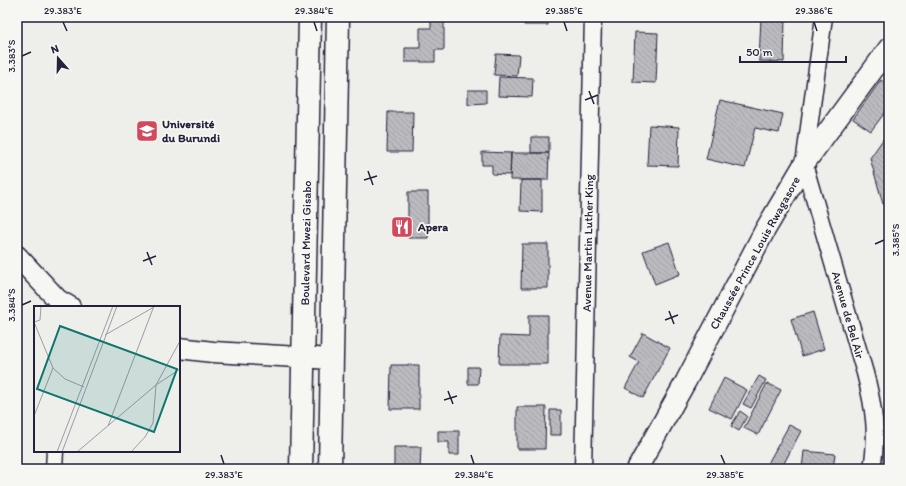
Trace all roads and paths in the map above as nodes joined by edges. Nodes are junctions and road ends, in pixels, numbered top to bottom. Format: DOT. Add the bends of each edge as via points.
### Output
graph roads {
  1 [pos="310,17"];
  2 [pos="338,17"];
  3 [pos="593,17"];
  4 [pos="824,17"];
  5 [pos="889,48"];
  6 [pos="804,164"];
  7 [pos="17,256"];
  8 [pos="62,305"];
  9 [pos="180,348"];
  10 [pos="303,358"];
  11 [pos="332,358"];
  12 [pos="55,452"];
  13 [pos="54,469"];
  14 [pos="301,469"];
  15 [pos="330,469"];
  16 [pos="583,469"];
  17 [pos="638,469"];
  18 [pos="872,469"];
  1 -- 10 [label="main road, Boulevard Mwezi Gisabo"];
  2 -- 11 [label="main road"];
  3 -- 16 [label="street, Avenue Martin Luther King"];
  4 -- 6 [label="street"];
  5 -- 6 [label="street, Chaussée Prince Louis Rwagasore"];
  6 -- 17 [label="street, Chaussée Prince Louis Rwagasore"];
  6 -- 18 [label="street, Avenue de Bel Air" via="872,399 876,430"];
  7 -- 8 [label="street"];
  9 -- 10 [label="street"];
  10 -- 11 [label="street"];
  10 -- 14 [label="main road, Boulevard Mwezi Gisabo"];
  11 -- 15 [label="main road"];
  12 -- 13 [label="street"];
}
